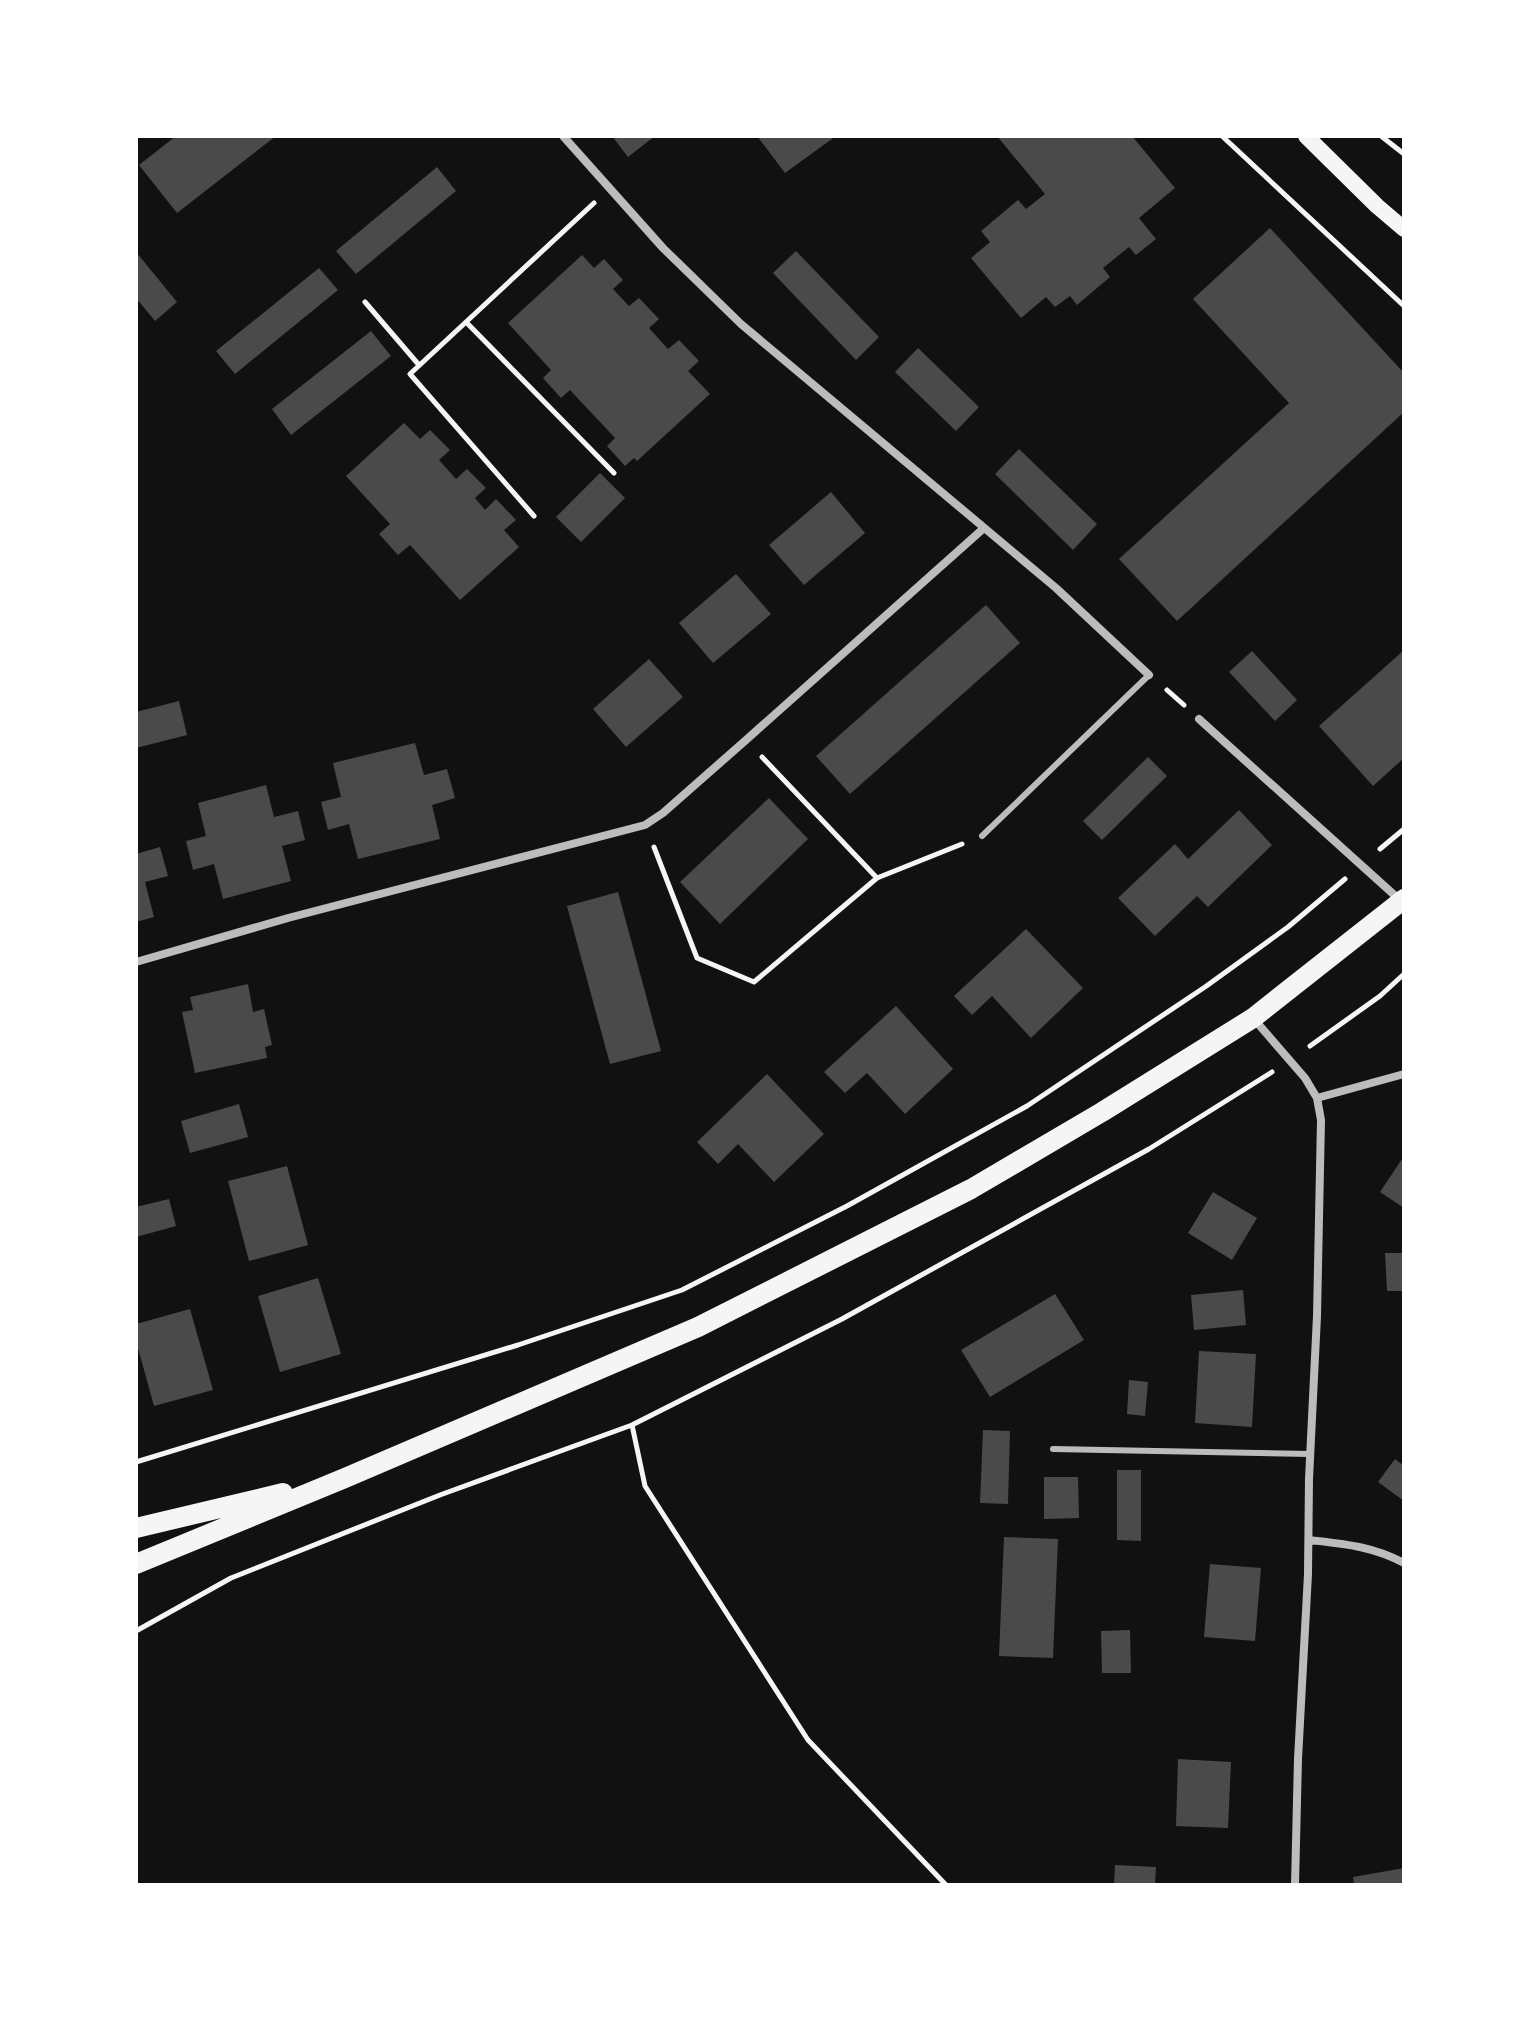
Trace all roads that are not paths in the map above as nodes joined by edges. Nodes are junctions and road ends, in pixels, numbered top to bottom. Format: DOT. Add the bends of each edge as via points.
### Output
graph roads {
  1 [pos="563,136"];
  2 [pos="1306,136"];
  3 [pos="1404,229"];
  4 [pos="984,528"];
  5 [pos="1149,675"];
  6 [pos="1199,719"];
  7 [pos="982,836"];
  8 [pos="1403,900"];
  9 [pos="136,962"];
  10 [pos="1253,1018"];
  11 [pos="1404,1074"];
  12 [pos="1317,1098"];
  13 [pos="1053,1449"];
  14 [pos="1310,1454"];
  15 [pos="345,1478"];
  16 [pos="136,1528"];
  17 [pos="1309,1540"];
  18 [pos="1404,1563"];
  19 [pos="136,1564"];
  20 [pos="1295,1885"];
  1 -- 4 [label="street" via="663,248 741,324"];
  2 -- 3 [label="main road"];
  4 -- 5 [label="street"];
  4 -- 9 [label="street" via="645,825"];
  5 -- 7 [label="lane"];
  6 -- 8 [label="street"];
  8 -- 10 [label="main road"];
  10 -- 12 [label="street"];
  10 -- 15 [label="main road" via="971,1189 725,1314"];
  11 -- 12 [label="street"];
  12 -- 14 [label="street" via="1321,1120"];
  13 -- 14 [label="lane"];
  14 -- 17 [label="street"];
  15 -- 16 [label="main road"];
  15 -- 19 [label="main road"];
  17 -- 18 [label="street" via="1367,1548"];
  17 -- 20 [label="street"];
}
